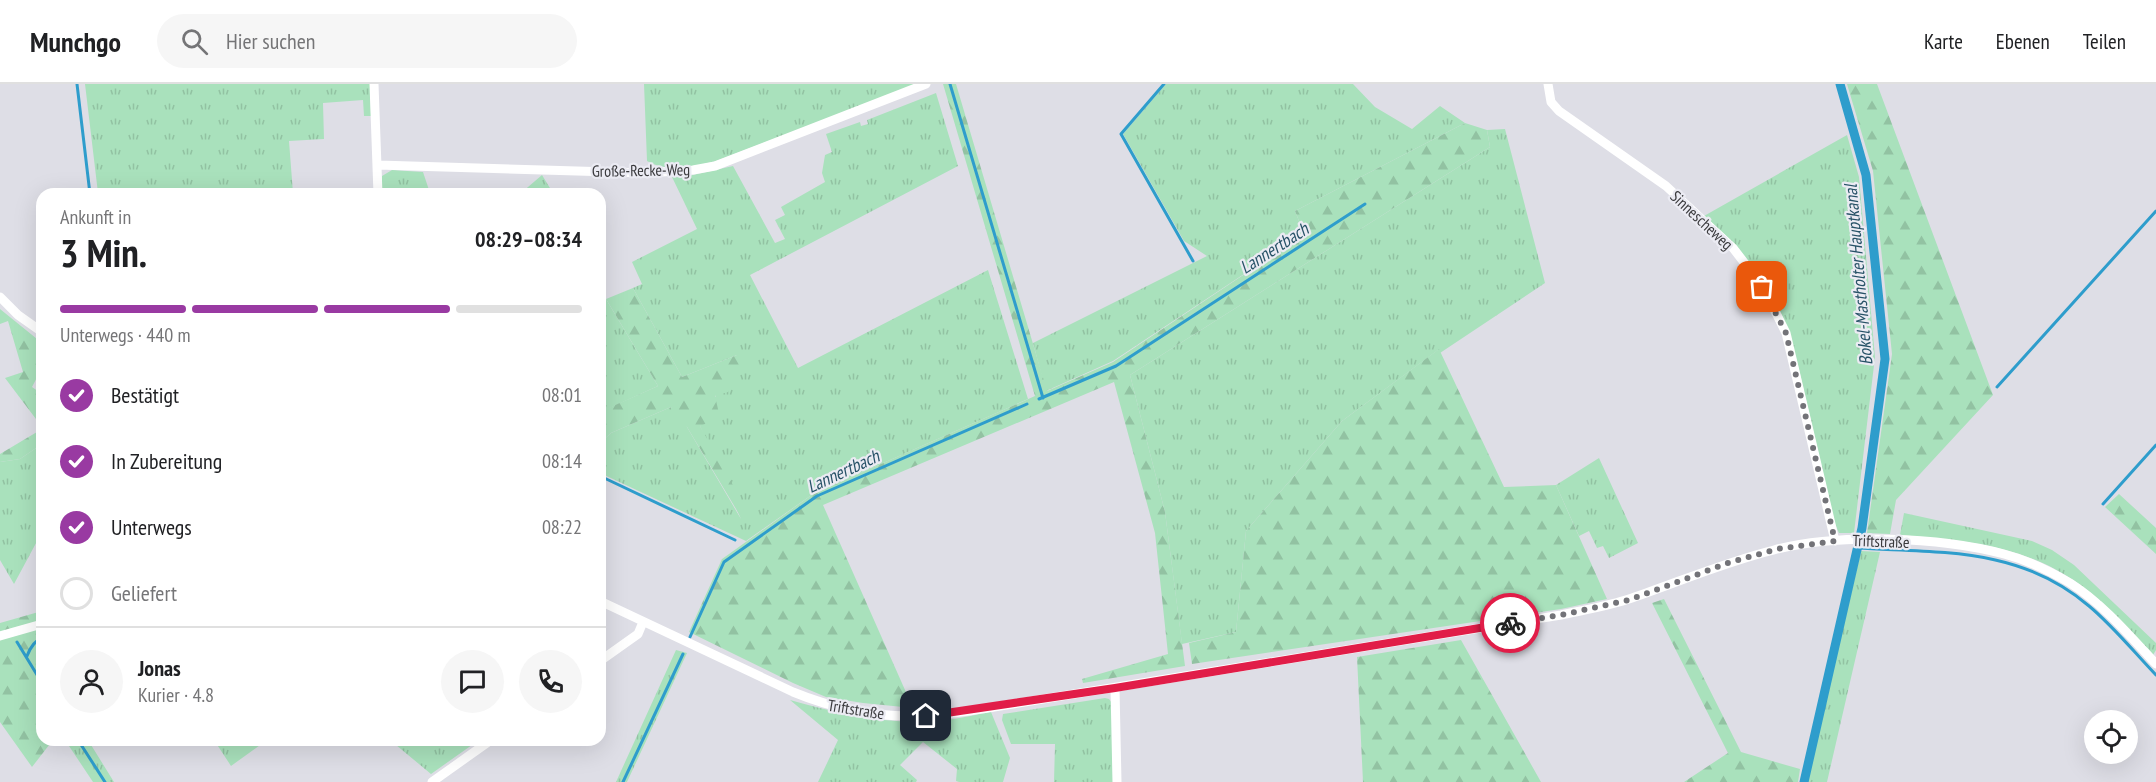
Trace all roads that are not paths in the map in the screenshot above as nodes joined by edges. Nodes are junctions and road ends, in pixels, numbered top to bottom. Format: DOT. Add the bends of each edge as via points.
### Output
graph roads {
  1 [pos="374,84"];
  2 [pos="926,84"];
  3 [pos="1548,84"];
  4 [pos="378,165"];
  5 [pos="378,188"];
  6 [pos="0,297"];
  7 [pos="36,328"];
  8 [pos="1840,540"];
  9 [pos="606,604"];
  10 [pos="644,622"];
  11 [pos="36,626"];
  12 [pos="0,636"];
  13 [pos="606,657"];
  14 [pos="2155,660"];
  15 [pos="1115,688"];
  16 [pos="483,746"];
  17 [pos="432,782"];
  18 [pos="1117,782"];
  1 -- 4 [label="street"];
  2 -- 4 [label="street, Große-Recke-Weg" via="715,166 693,170 646,173"];
  3 -- 8 [label="street, Sinnescheweg" via="1551,102 1559,111 1666,186 1733,248 1762,287 1786,333"];
  4 -- 5 [label="street"];
  6 -- 7 [label="street"];
  8 -- 14 [label="street, Triftstraße" via="1967,547 2035,564 2096,602"];
  8 -- 15 [label="street, Triftstraße" via="1777,549 1629,600 1561,615"];
  9 -- 10 [label="street, Triftstraße"];
  10 -- 13 [label="street" via="638,634"];
  10 -- 15 [label="street, Triftstraße" via="793,692 825,705 863,712 939,715"];
  11 -- 12 [label="street"];
  15 -- 18 [label="street"];
  16 -- 17 [label="street"];
}
